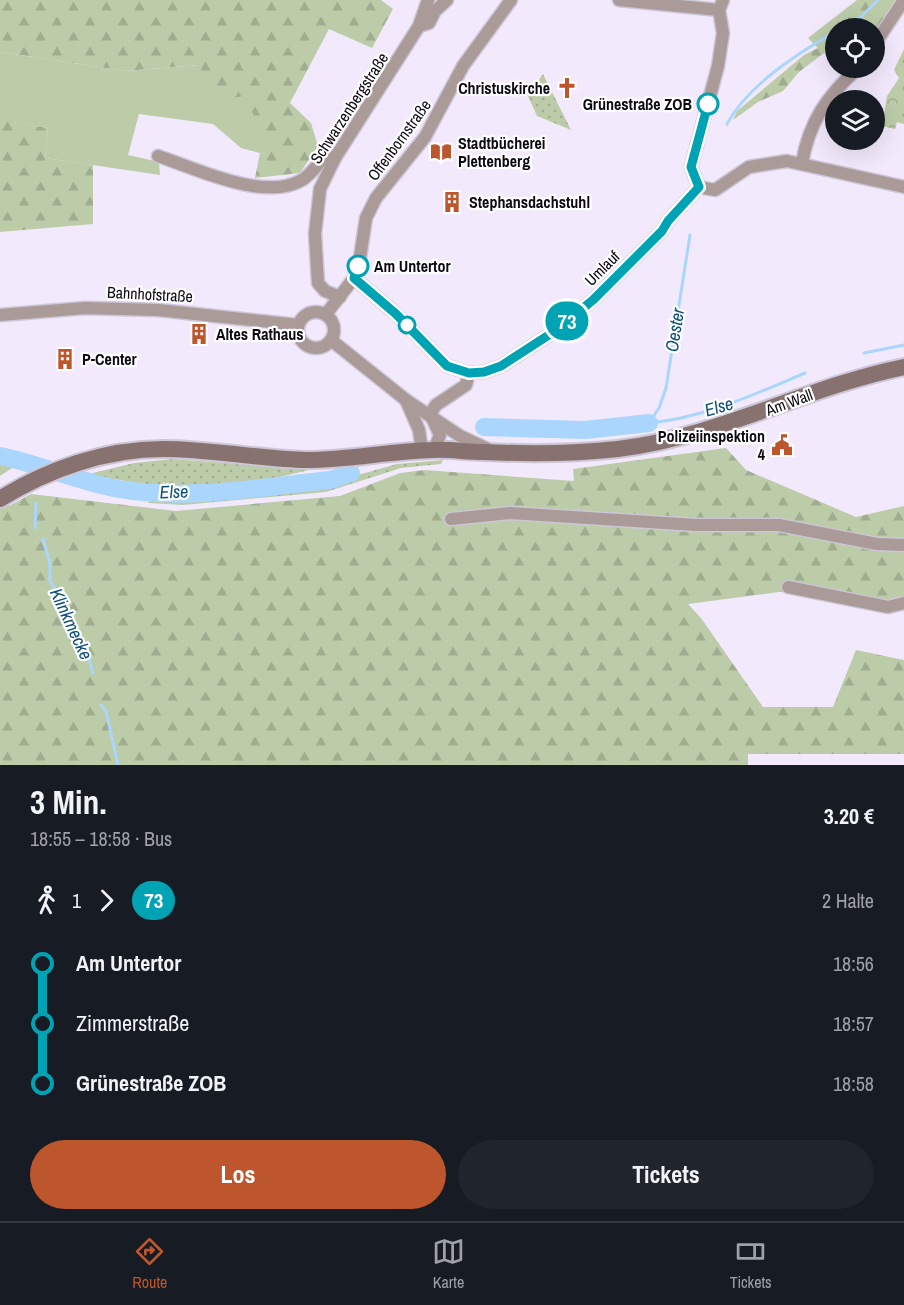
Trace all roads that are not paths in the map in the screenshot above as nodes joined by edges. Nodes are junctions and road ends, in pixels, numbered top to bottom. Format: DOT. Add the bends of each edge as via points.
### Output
graph roads {
  1 [pos="428,0"];
  2 [pos="447,0"];
  3 [pos="512,0"];
  4 [pos="618,0"];
  5 [pos="904,0"];
  6 [pos="721,5"];
  7 [pos="419,26"];
  8 [pos="885,28"];
  9 [pos="849,78"];
  10 [pos="158,156"];
  11 [pos="335,158"];
  12 [pos="802,163"];
  13 [pos="699,187"];
  14 [pos="904,187"];
  15 [pos="354,278"];
  16 [pos="340,297"];
  17 [pos="326,314"];
  18 [pos="0,315"];
  19 [pos="298,325"];
  20 [pos="332,340"];
  21 [pos="904,367"];
  22 [pos="469,373"];
  23 [pos="406,400"];
  24 [pos="430,414"];
  25 [pos="428,450"];
  26 [pos="496,453"];
  27 [pos="0,499"];
  28 [pos="451,519"];
  29 [pos="904,545"];
  30 [pos="788,587"];
  31 [pos="904,603"];
  1 -- 7 [label="street, Schwarzenbergstraße"];
  2 -- 7 [label="street" via="429,22"];
  3 -- 15 [label="street, Offenbornstraße" via="463,66 426,136 373,204 366,218"];
  4 -- 6 [label="street"];
  5 -- 8 [label="street"];
  6 -- 13 [label="street" via="723,33 718,66 691,167"];
  7 -- 11 [label="street, Schwarzenbergstraße"];
  9 -- 12 [label="street" via="825,104 808,132"];
  10 -- 11 [label="street" via="244,184 270,188 288,187 309,175 325,157"];
  11 -- 16 [label="street, Schwarzenbergstraße" via="320,189 315,250 320,288"];
  12 -- 13 [label="street" via="758,164 715,190"];
  12 -- 14 [label="street"];
  13 -- 22 [label="street, Umlauf" via="662,231 578,312 501,366"];
  15 -- 16 [label="street"];
  15 -- 22 [label="street" via="440,360"];
  16 -- 17 [label="street"];
  17 -- 19 [label="street" via="310,312"];
  17 -- 20 [label="street" via="334,325"];
  18 -- 19 [label="street, Bahnhofstraße" via="85,308 158,310"];
  19 -- 20 [label="street" via="299,337 309,347 322,347"];
  20 -- 23 [label="street, Am Wall"];
  21 -- 26 [label="main road, Am Wall" via="673,439 618,449"];
  22 -- 24 [label="street" via="466,384 436,405"];
  23 -- 24 [label="street, Am Wall"];
  23 -- 25 [label="street, Am Wall"];
  24 -- 25 [label="street" via="440,435"];
  24 -- 26 [label="street, Am Wall" via="460,436"];
  25 -- 26 [label="main road, Am Wall"];
  25 -- 27 [label="main road" via="306,460 162,449 123,453 83,461 33,480"];
  28 -- 29 [label="street" via="510,513 696,525 779,525 877,544"];
  30 -- 31 [label="street" via="888,607"];
}
